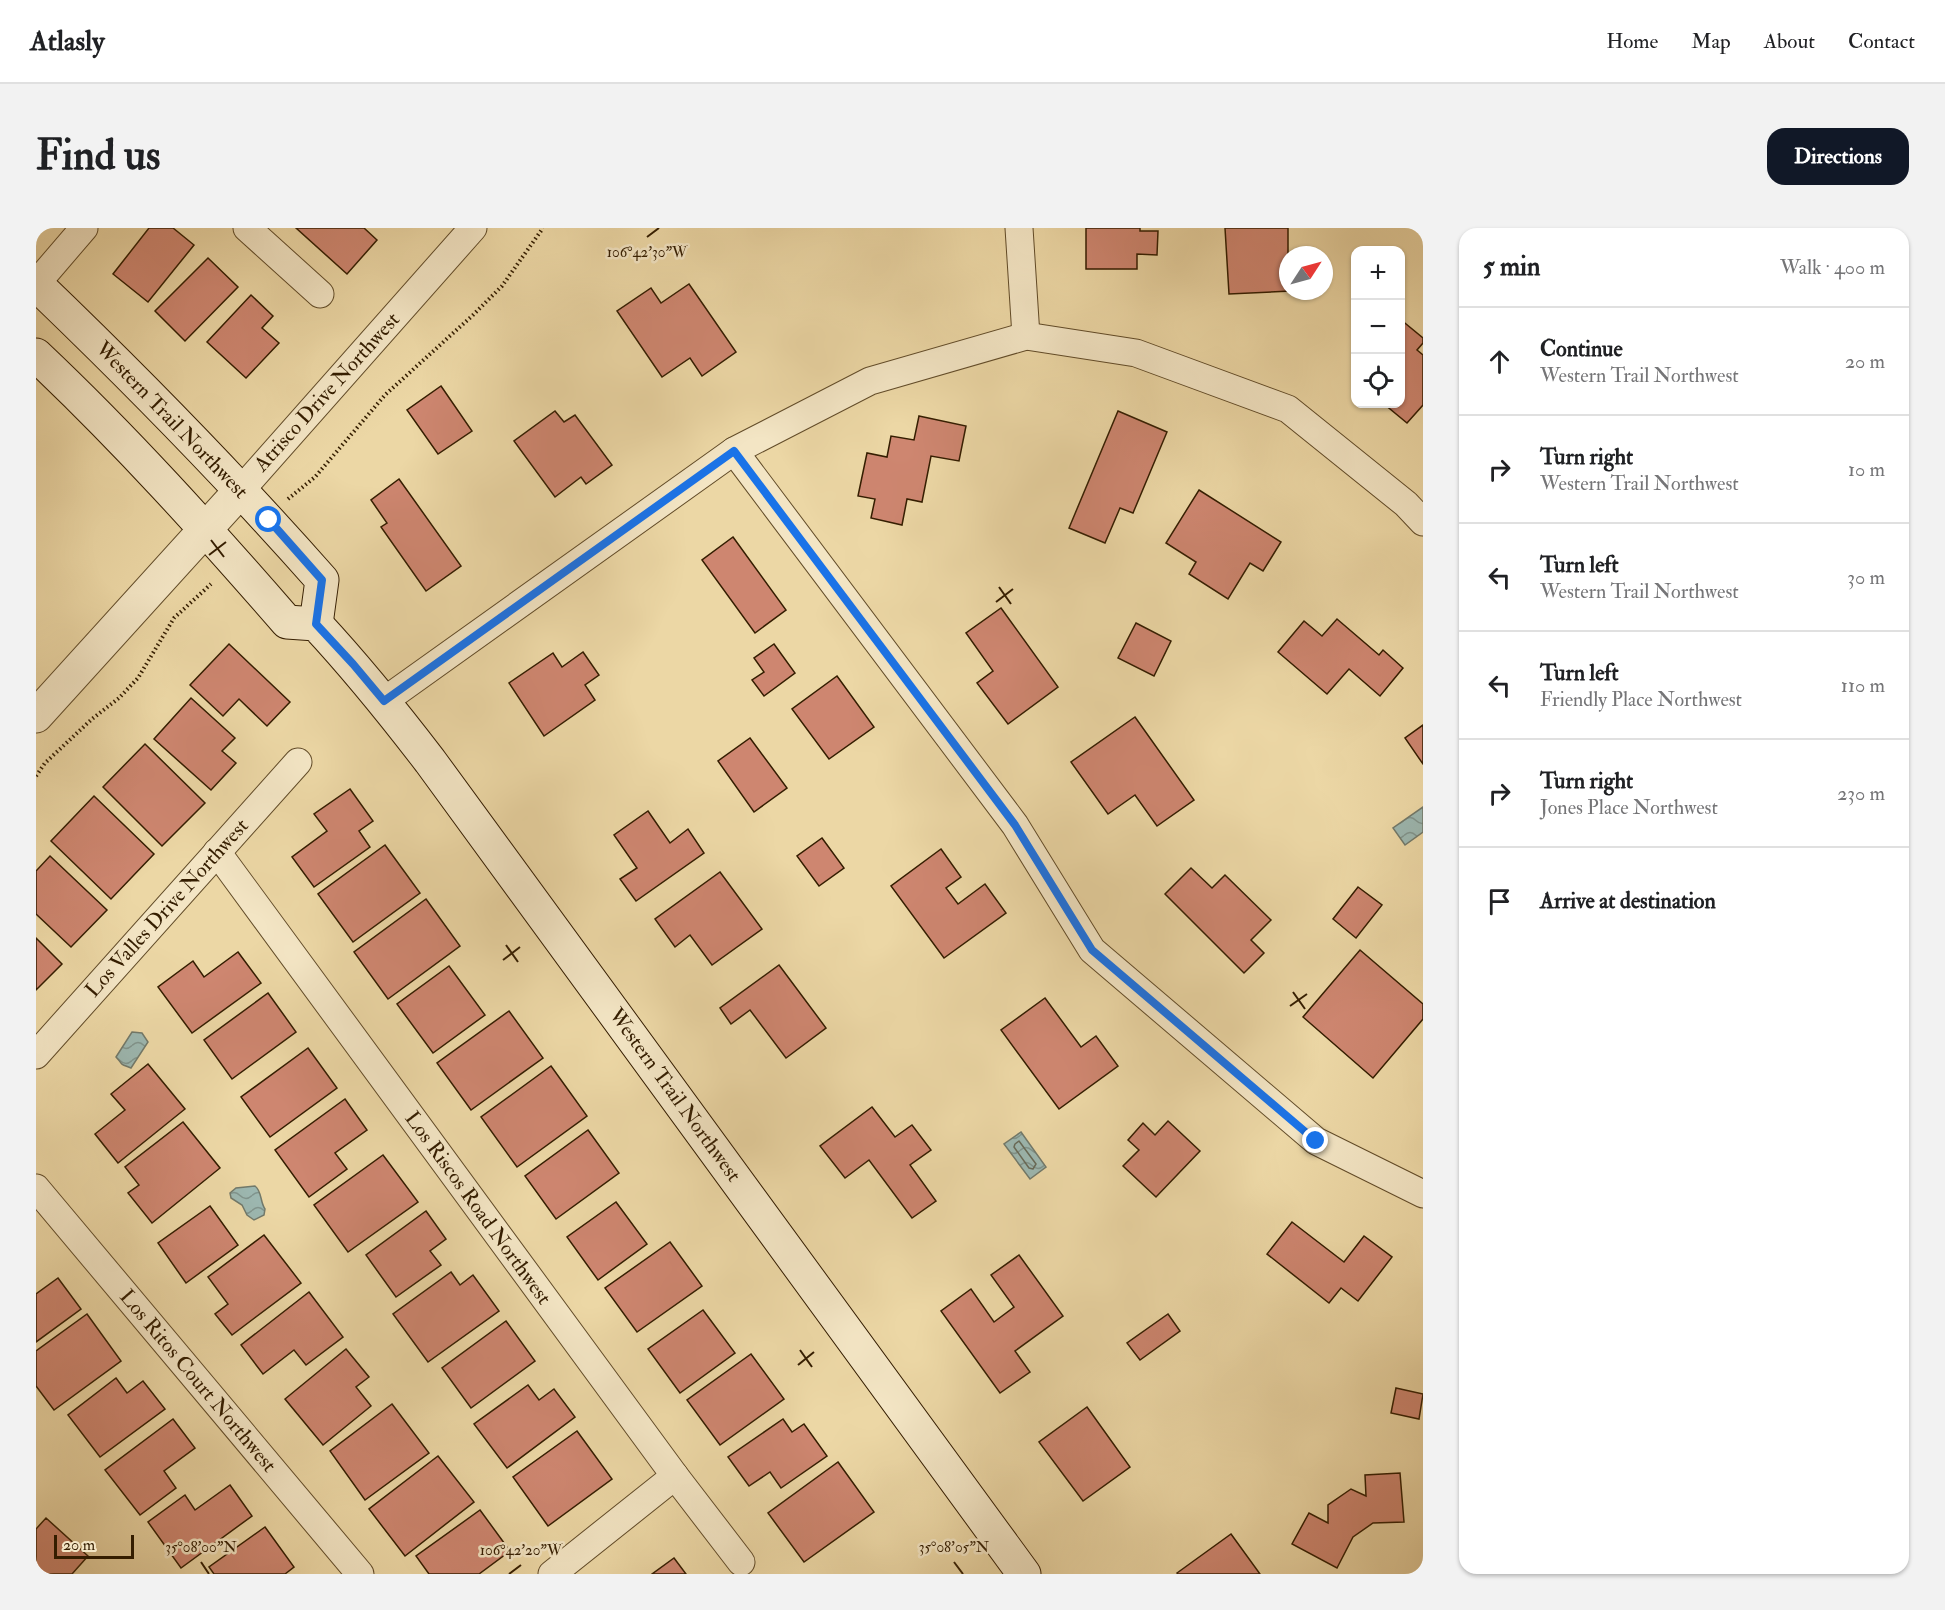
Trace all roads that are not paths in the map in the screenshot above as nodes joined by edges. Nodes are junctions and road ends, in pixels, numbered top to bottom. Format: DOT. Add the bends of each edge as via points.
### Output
graph roads {
  1 [pos="84,228"];
  2 [pos="247,228"];
  3 [pos="473,228"];
  4 [pos="1020,228"];
  5 [pos="36,284"];
  6 [pos="320,294"];
  7 [pos="1026,336"];
  8 [pos="36,355"];
  9 [pos="734,451"];
  10 [pos="241,490"];
  11 [pos="1423,522"];
  12 [pos="205,530"];
  13 [pos="316,624"];
  14 [pos="384,701"];
  15 [pos="36,716"];
  16 [pos="298,762"];
  17 [pos="217,852"];
  18 [pos="36,1055"];
  19 [pos="36,1188"];
  20 [pos="1423,1194"];
  21 [pos="675,1476"];
  22 [pos="741,1562"];
  23 [pos="360,1574"];
  24 [pos="552,1574"];
  25 [pos="1024,1574"];
  1 -- 5 [label="street"];
  2 -- 6 [label="street"];
  3 -- 10 [label="street, Atrisco Drive Northwest"];
  4 -- 7 [label="street"];
  5 -- 10 [label="main road, Western Trail Northwest"];
  7 -- 9 [label="street" via="870,381"];
  7 -- 11 [label="street" via="1136,353 1288,409"];
  8 -- 12 [label="main road" via="76,392"];
  9 -- 14 [label="street"];
  9 -- 20 [label="street" via="1015,825 1092,950 1316,1141"];
  10 -- 12 [label="main road, Atrisco Drive Northwest"];
  10 -- 13 [label="main road, Western Trail Northwest" via="322,580"];
  12 -- 13 [label="main road" via="287,622"];
  12 -- 15 [label="main road, Atrisco Drive Northwest"];
  13 -- 14 [label="main road, Western Trail Northwest"];
  14 -- 25 [label="main road, Western Trail Northwest"];
  16 -- 17 [label="street, Los Valles Drive Northwest"];
  17 -- 18 [label="street, Los Valles Drive Northwest"];
  17 -- 21 [label="street, Los Riscos Road Northwest"];
  19 -- 23 [label="street, Los Ritos Court Northwest"];
  21 -- 22 [label="street, Los Riscos Road Northwest"];
  21 -- 24 [label="street"];
}
